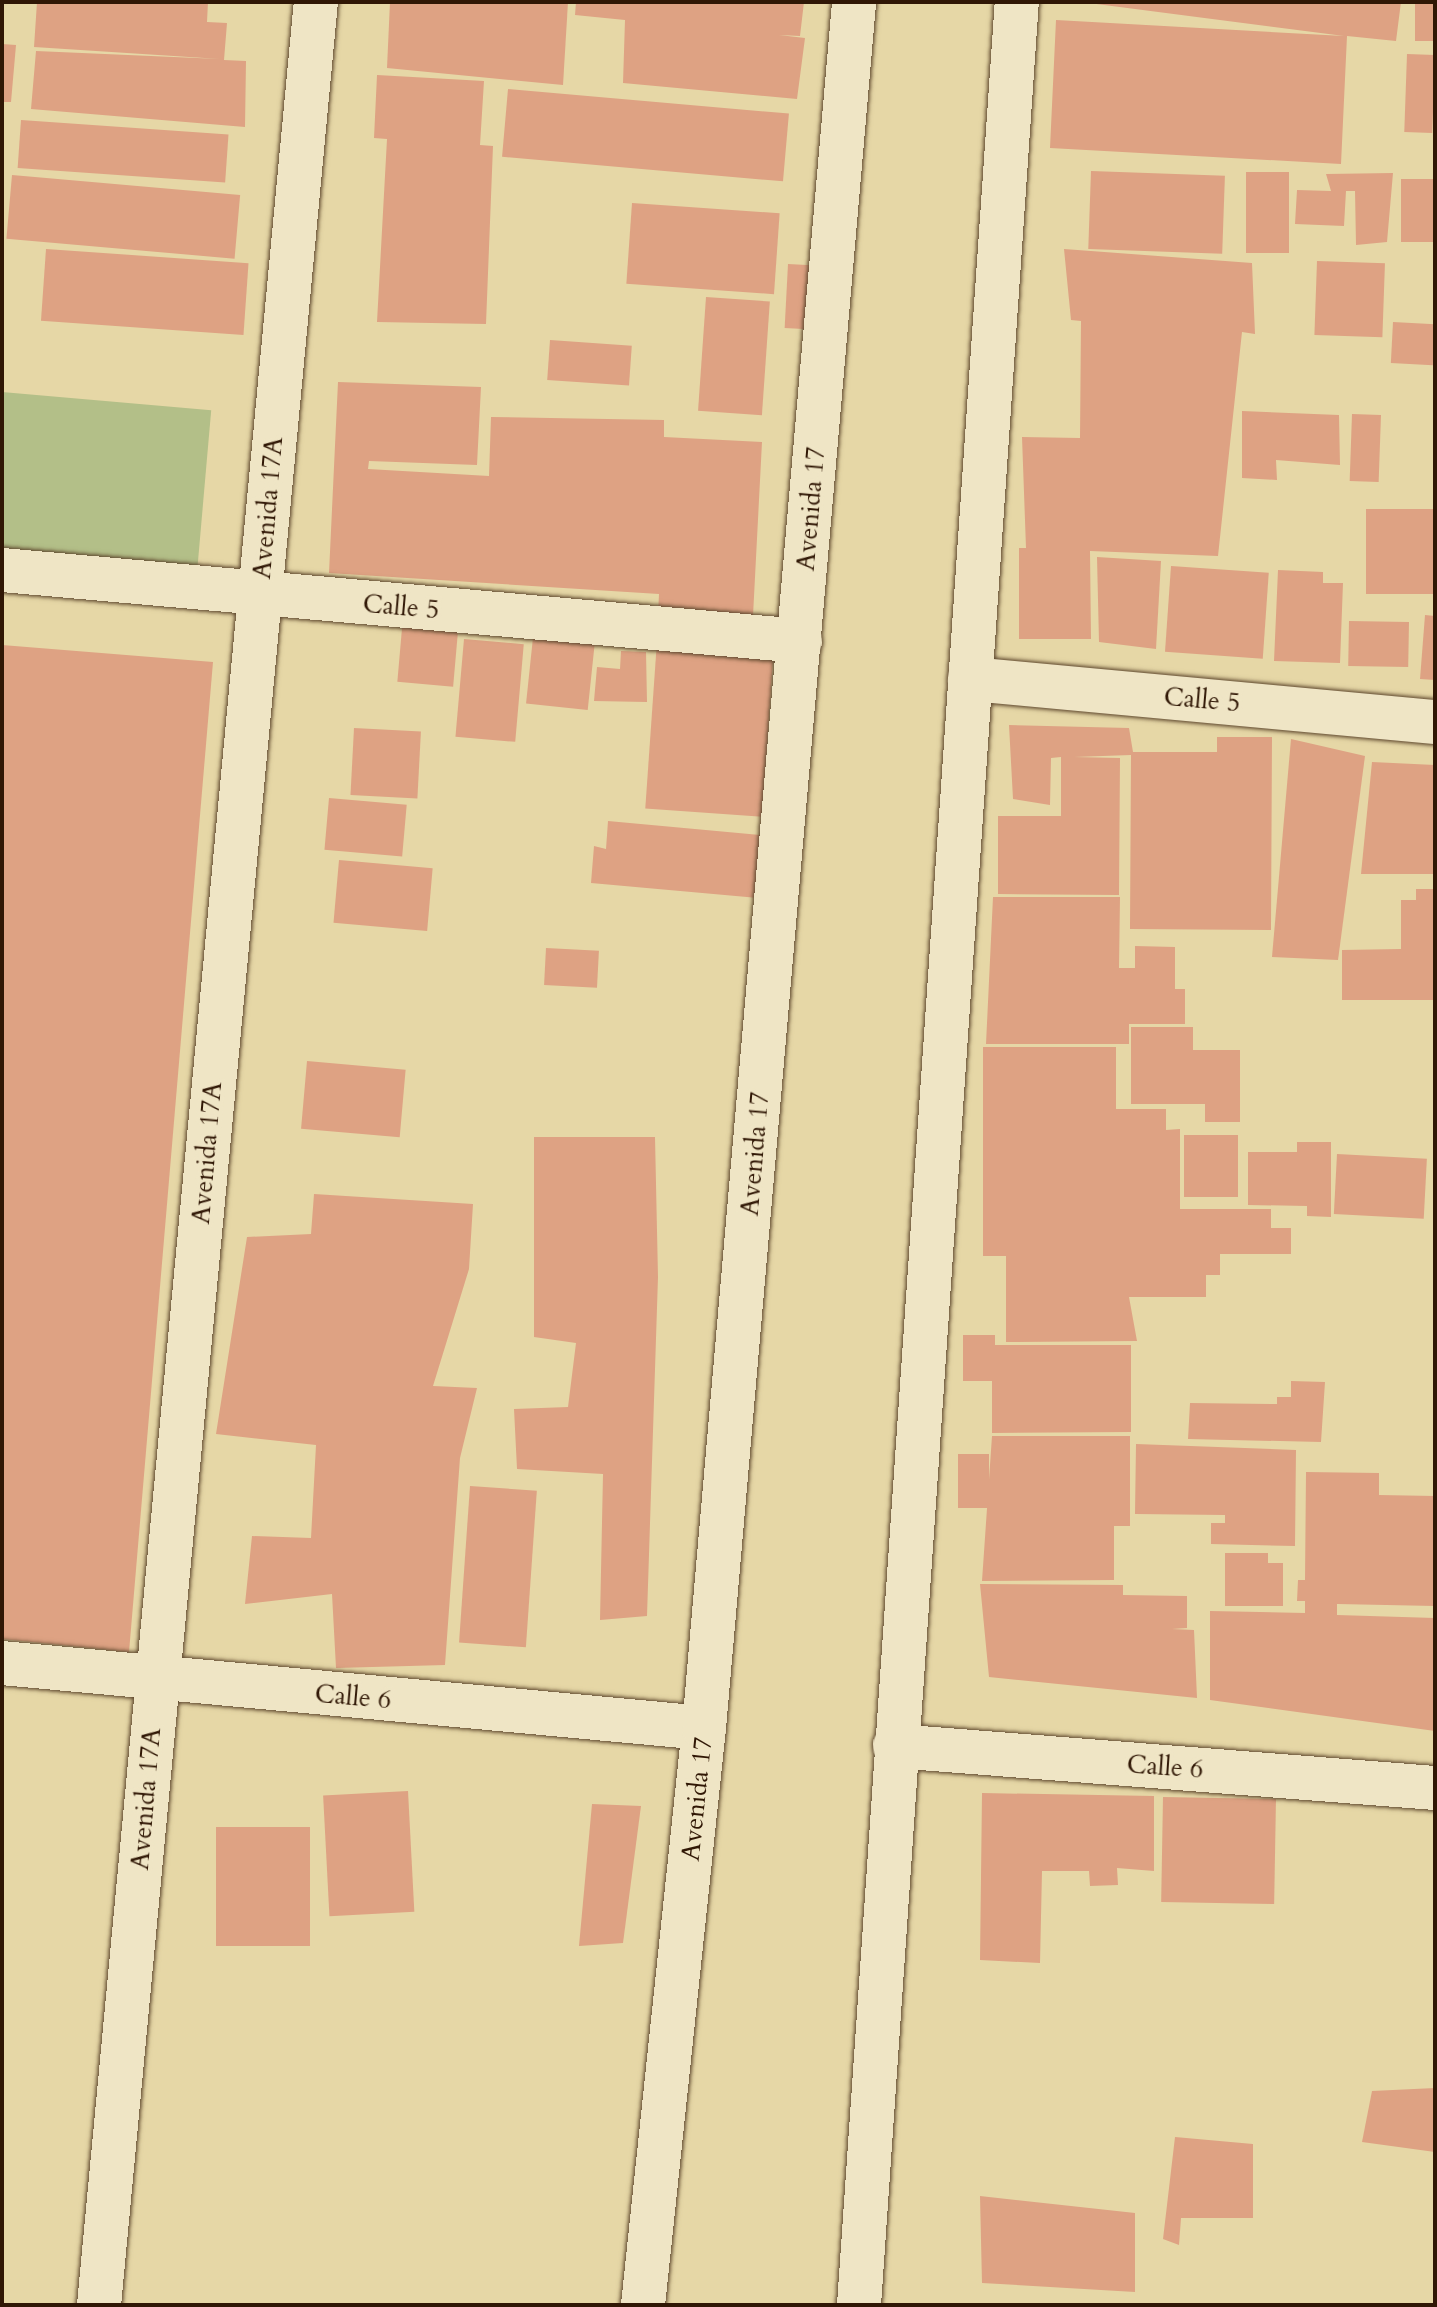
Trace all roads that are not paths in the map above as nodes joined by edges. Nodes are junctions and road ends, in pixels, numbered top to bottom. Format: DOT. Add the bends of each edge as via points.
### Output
graph roads {
  1 [pos="316,2"];
  2 [pos="854,2"];
  3 [pos="1017,2"];
  4 [pos="2,570"];
  5 [pos="259,595"];
  6 [pos="800,641"];
  7 [pos="970,679"];
  8 [pos="1435,722"];
  9 [pos="2,1663"];
  10 [pos="157,1680"];
  11 [pos="704,1728"];
  12 [pos="895,1746"];
  13 [pos="1435,1788"];
  14 [pos="99,2305"];
  15 [pos="643,2305"];
  16 [pos="859,2305"];
  1 -- 5 [label="street, Avenida 17A"];
  2 -- 6 [label="street, Avenida 17"];
  3 -- 7 [label="street"];
  4 -- 5 [label="street, Calle 5"];
  5 -- 6 [label="street, Calle 5"];
  5 -- 10 [label="street, Avenida 17A"];
  6 -- 11 [label="street, Avenida 17"];
  7 -- 8 [label="street, Calle 5"];
  7 -- 12 [label="street"];
  9 -- 10 [label="street, Calle 6"];
  10 -- 11 [label="street, Calle 6"];
  10 -- 14 [label="street, Avenida 17A"];
  11 -- 15 [label="street, Avenida 17"];
  12 -- 13 [label="street, Calle 6"];
  12 -- 16 [label="street"];
}
